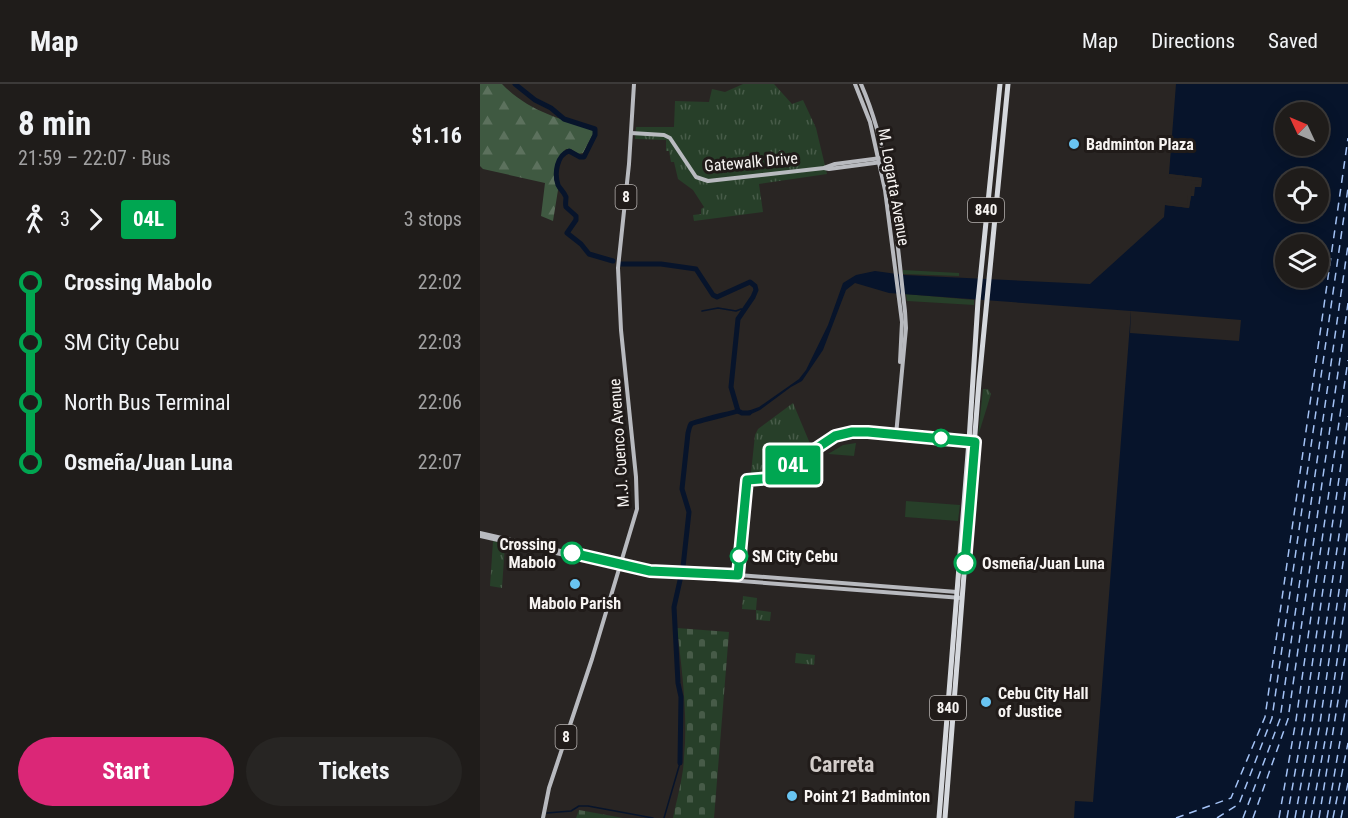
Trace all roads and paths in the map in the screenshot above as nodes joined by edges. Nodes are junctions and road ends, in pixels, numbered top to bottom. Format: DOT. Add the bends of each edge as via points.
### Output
graph roads {
  1 [pos="634,84"];
  2 [pos="855,84"];
  3 [pos="861,84"];
  4 [pos="1000,84"];
  5 [pos="1008,84"];
  6 [pos="870,113"];
  7 [pos="631,133"];
  8 [pos="883,160"];
  9 [pos="896,435"];
  10 [pos="972,441"];
  11 [pos="742,533"];
  12 [pos="480,534"];
  13 [pos="620,566"];
  14 [pos="739,578"];
  15 [pos="960,595"];
  16 [pos="543,818"];
  17 [pos="939,818"];
  18 [pos="945,818"];
  1 -- 7 [label="main road, 8"];
  2 -- 6 [label="main road, M. Logarta Avenue"];
  3 -- 6 [label="main road, M. Logarta Avenue"];
  4 -- 10 [label="highway, 840" via="980,275"];
  5 -- 10 [label="highway, 840"];
  6 -- 8 [label="main road, M. Logarta Avenue"];
  7 -- 8 [label="main road, Gatewalk Drive" via="670,138 692,173 708,181"];
  7 -- 13 [label="main road, M.J. Cuenco Avenue / 8" via="618,265 637,490 636,516"];
  8 -- 9 [label="main road, M. Logarta Avenue" via="904,328"];
  9 -- 10 [label="main road"];
  9 -- 11 [label="main road" via="868,432 835,436 772,478 747,480"];
  10 -- 15 [label="highway, 840"];
  12 -- 13 [label="main road"];
  13 -- 14 [label="main road"];
  13 -- 16 [label="main road, M.J. Cuenco Avenue / 8" via="549,788"];
  14 -- 14 [label="main road" via="743,538 742,535"];
  14 -- 15 [label="main road"];
  15 -- 17 [label="highway, 840"];
  15 -- 18 [label="highway, 840"];
}
